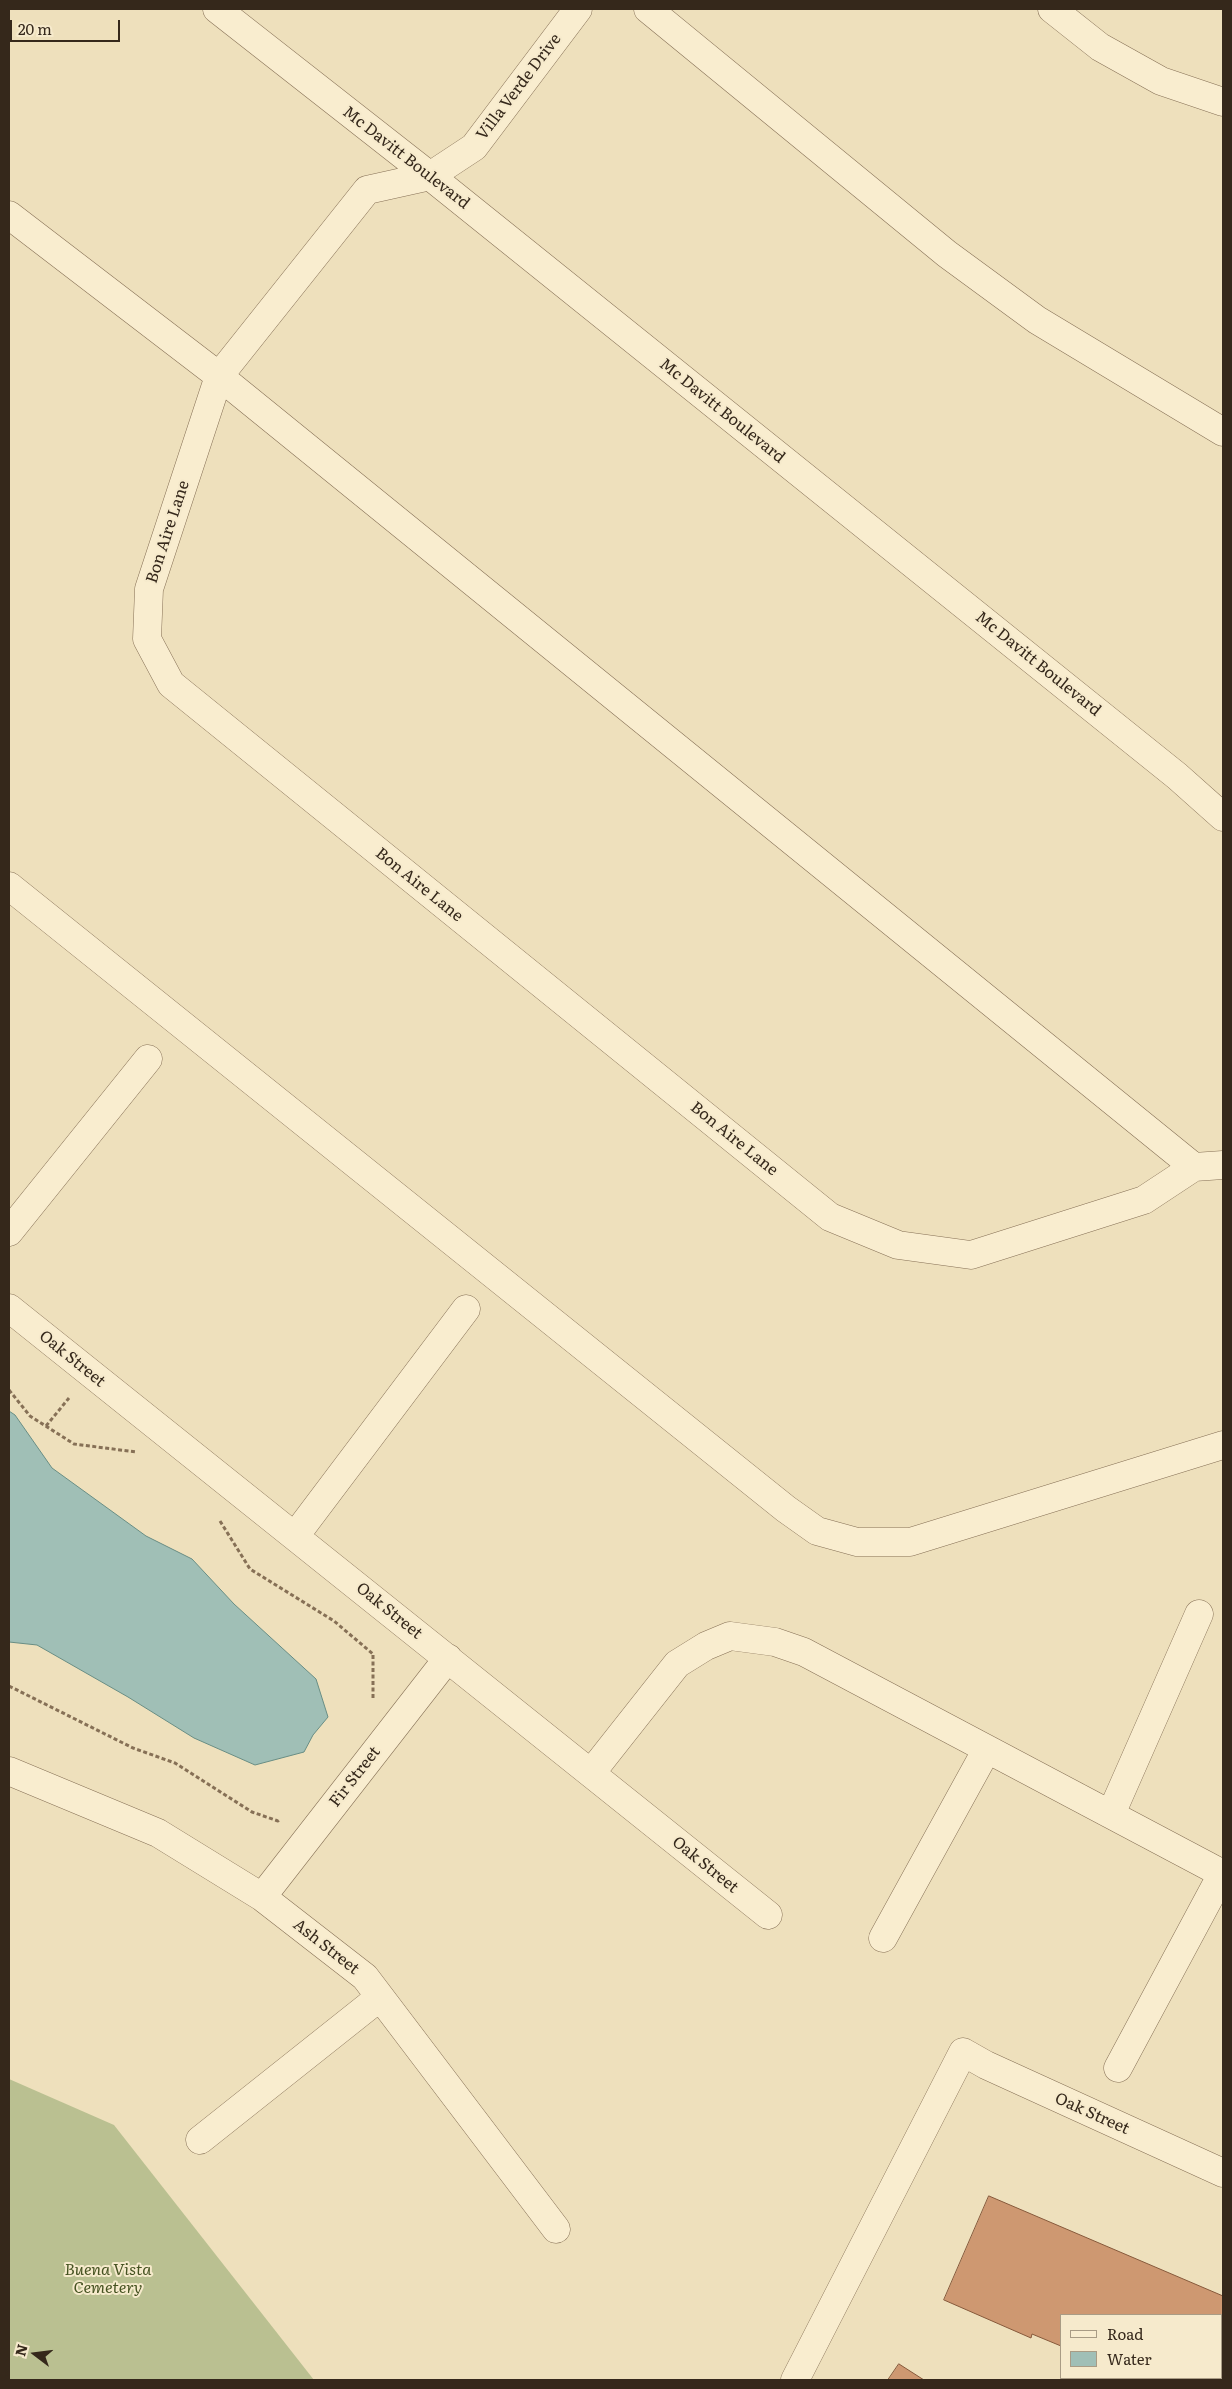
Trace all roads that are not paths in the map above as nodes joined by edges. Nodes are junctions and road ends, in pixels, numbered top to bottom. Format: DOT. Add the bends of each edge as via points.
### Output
graph roads {
  1 [pos="217,9"];
  2 [pos="578,9"];
  3 [pos="648,9"];
  4 [pos="1052,9"];
  5 [pos="1223,102"];
  6 [pos="430,176"];
  7 [pos="9,215"];
  8 [pos="219,376"];
  9 [pos="1223,432"];
  10 [pos="1223,817"];
  11 [pos="9,886"];
  12 [pos="148,1059"];
  13 [pos="1223,1165"];
  14 [pos="1194,1167"];
  15 [pos="9,1232"];
  16 [pos="9,1308"];
  17 [pos="466,1309"];
  18 [pos="1223,1445"];
  19 [pos="295,1536"];
  20 [pos="1199,1614"];
  21 [pos="448,1658"];
  22 [pos="987,1749"];
  23 [pos="9,1771"];
  24 [pos="591,1773"];
  25 [pos="1111,1814"];
  26 [pos="1223,1874"];
  27 [pos="262,1897"];
  28 [pos="768,1915"];
  29 [pos="882,1938"];
  30 [pos="380,1997"];
  31 [pos="1118,2068"];
  32 [pos="200,2140"];
  33 [pos="1223,2173"];
  34 [pos="556,2229"];
  35 [pos="795,2380"];
  1 -- 6 [label="street, Mc Davitt Boulevard"];
  2 -- 6 [label="street, Villa Verde Drive" via="474,147"];
  3 -- 9 [label="street" via="947,254 1037,320"];
  4 -- 5 [label="street" via="1100,47 1160,81"];
  6 -- 8 [label="street, Bon Aire Lane" via="367,190"];
  6 -- 10 [label="street, Mc Davitt Boulevard" via="1177,776"];
  7 -- 8 [label="street"];
  8 -- 14 [label="street"];
  8 -- 14 [label="street, Bon Aire Lane" via="149,589 147,639 171,684 830,1217 898,1245 971,1255 1144,1200"];
  11 -- 18 [label="street" via="817,1531 856,1542 910,1542"];
  12 -- 15 [label="street"];
  13 -- 14 [label="street, Bon Aire Lane"];
  16 -- 19 [label="street, Oak Street"];
  17 -- 19 [label="street"];
  19 -- 21 [label="street, Oak Street"];
  20 -- 25 [label="street"];
  21 -- 24 [label="street, Oak Street"];
  21 -- 27 [label="street, Fir Street"];
  22 -- 24 [label="street" via="804,1652 776,1642 730,1636 677,1664"];
  22 -- 25 [label="street"];
  22 -- 29 [label="street"];
  23 -- 27 [label="street, Ash Street" via="158,1833"];
  24 -- 28 [label="street, Oak Street"];
  25 -- 26 [label="street"];
  26 -- 31 [label="street"];
  27 -- 30 [label="street, Ash Street" via="365,1977"];
  30 -- 32 [label="street"];
  30 -- 34 [label="street, Ash Street"];
  33 -- 35 [label="street, Oak Street" via="963,2052"];
}
